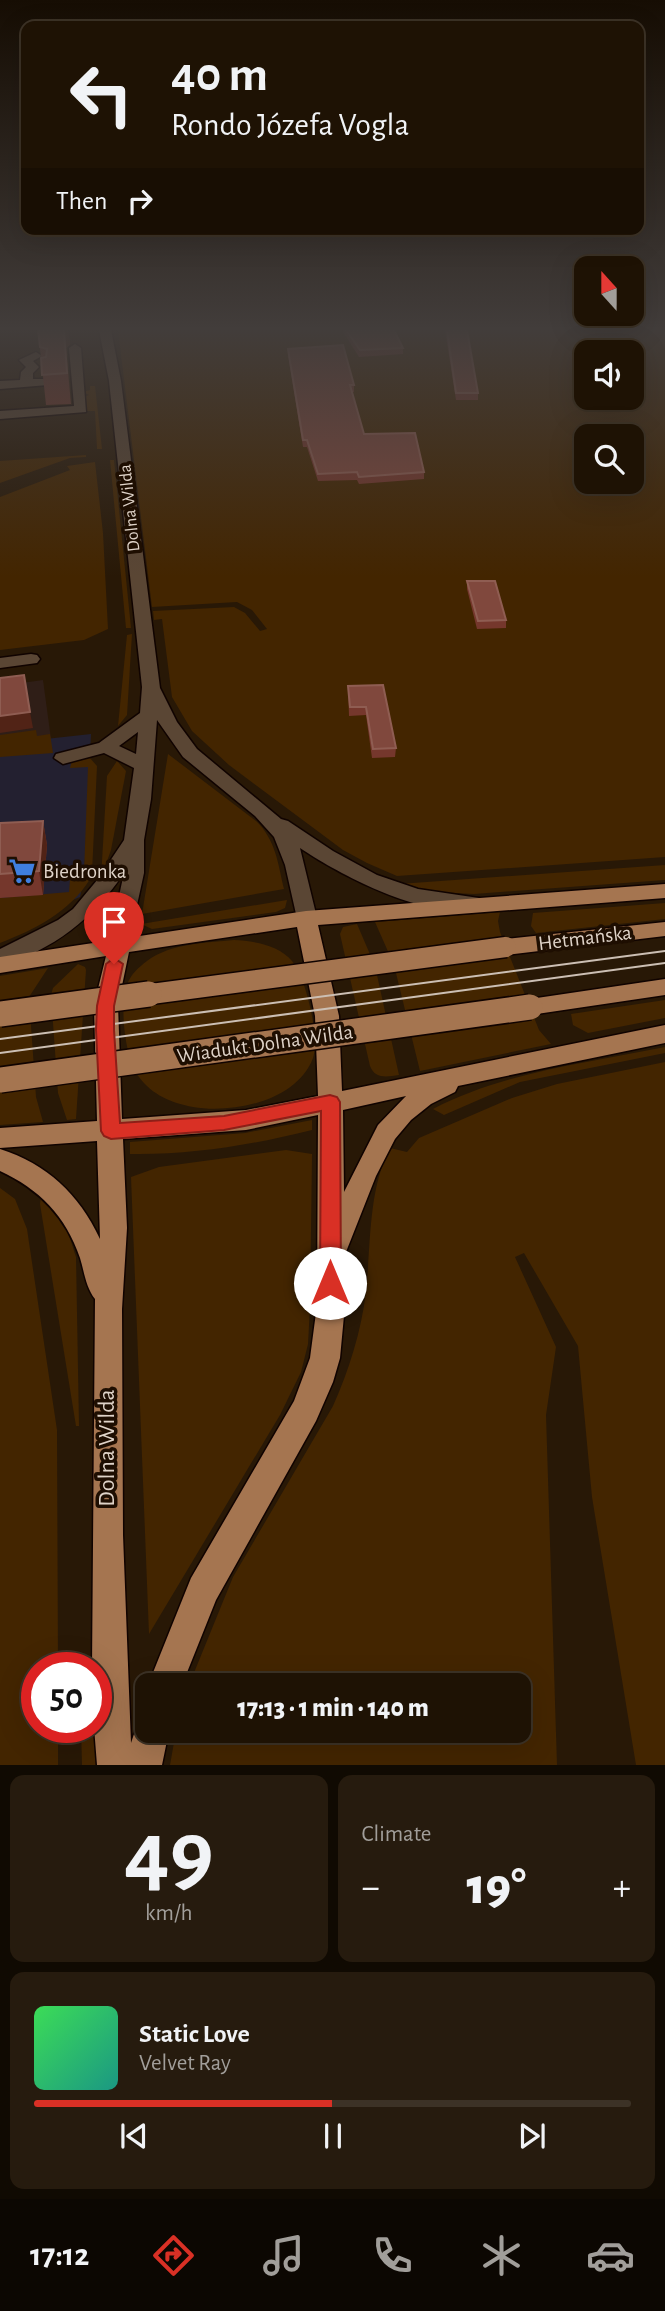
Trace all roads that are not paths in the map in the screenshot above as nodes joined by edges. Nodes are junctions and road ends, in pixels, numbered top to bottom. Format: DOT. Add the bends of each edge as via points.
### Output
graph roads {
  1 [pos="36,412"];
  2 [pos="119,412"];
  3 [pos="0,415"];
  4 [pos="31,659"];
  5 [pos="0,663"];
  6 [pos="150,687"];
  7 [pos="148,715"];
  8 [pos="106,747"];
  9 [pos="63,758"];
  10 [pos="144,765"];
  11 [pos="268,816"];
  12 [pos="134,840"];
  13 [pos="665,891"];
  14 [pos="483,904"];
  15 [pos="306,919"];
  16 [pos="665,929"];
  17 [pos="119,946"];
  18 [pos="0,958"];
  19 [pos="0,965"];
  20 [pos="665,987"];
  21 [pos="0,1014"];
  22 [pos="665,1034"];
  23 [pos="487,1070"];
  24 [pos="0,1080"];
  25 [pos="330,1102"];
  26 [pos="111,1131"];
  27 [pos="0,1138"];
  28 [pos="0,1159"];
  29 [pos="330,1261"];
  30 [pos="108,1309"];
  31 [pos="170,1673"];
  32 [pos="149,1743"];
  33 [pos="115,1765"];
  34 [pos="144,1765"];
  1 -- 3 [label="street"];
  2 -- 6 [label="street, Dolna Wilda"];
  4 -- 5 [label="street"];
  6 -- 7 [label="street, Dolna Wilda"];
  6 -- 11 [label="street, Dolna Wilda" via="171,729 191,754"];
  7 -- 8 [label="street"];
  7 -- 10 [label="street, Dolna Wilda"];
  8 -- 9 [label="street"];
  8 -- 10 [label="street"];
  10 -- 12 [label="street, Dolna Wilda"];
  11 -- 14 [label="street" via="331,860 375,883 433,899"];
  11 -- 15 [label="street, Dolna Wilda" via="287,844"];
  12 -- 17 [label="street, Dolna Wilda" via="134,873"];
  12 -- 18 [label="street" via="85,912 52,935"];
  13 -- 14 [label="main road"];
  14 -- 15 [label="main road"];
  15 -- 17 [label="main road"];
  15 -- 25 [label="main road" via="327,1016"];
  16 -- 21 [label="main road, Hetmańska, bridge"];
  17 -- 19 [label="main road"];
  17 -- 26 [label="main road, Dolna Wilda" via="106,1006"];
  20 -- 24 [label="main road, Wiadukt Dolna Wilda, bridge"];
  22 -- 23 [label="main road"];
  23 -- 25 [label="main road"];
  23 -- 29 [label="main road" via="434,1089 394,1120 370,1161"];
  25 -- 26 [label="main road" via="224,1123"];
  25 -- 29 [label="main road"];
  26 -- 27 [label="main road"];
  26 -- 30 [label="main road, Dolna Wilda" via="114,1228"];
  28 -- 30 [label="main road" via="43,1180 66,1205 89,1240"];
  29 -- 31 [label="main road" via="330,1328 318,1382 203,1590"];
  30 -- 33 [label="main road, Dolna Wilda" via="107,1549"];
  32 -- 34 [label="main road"];
}
